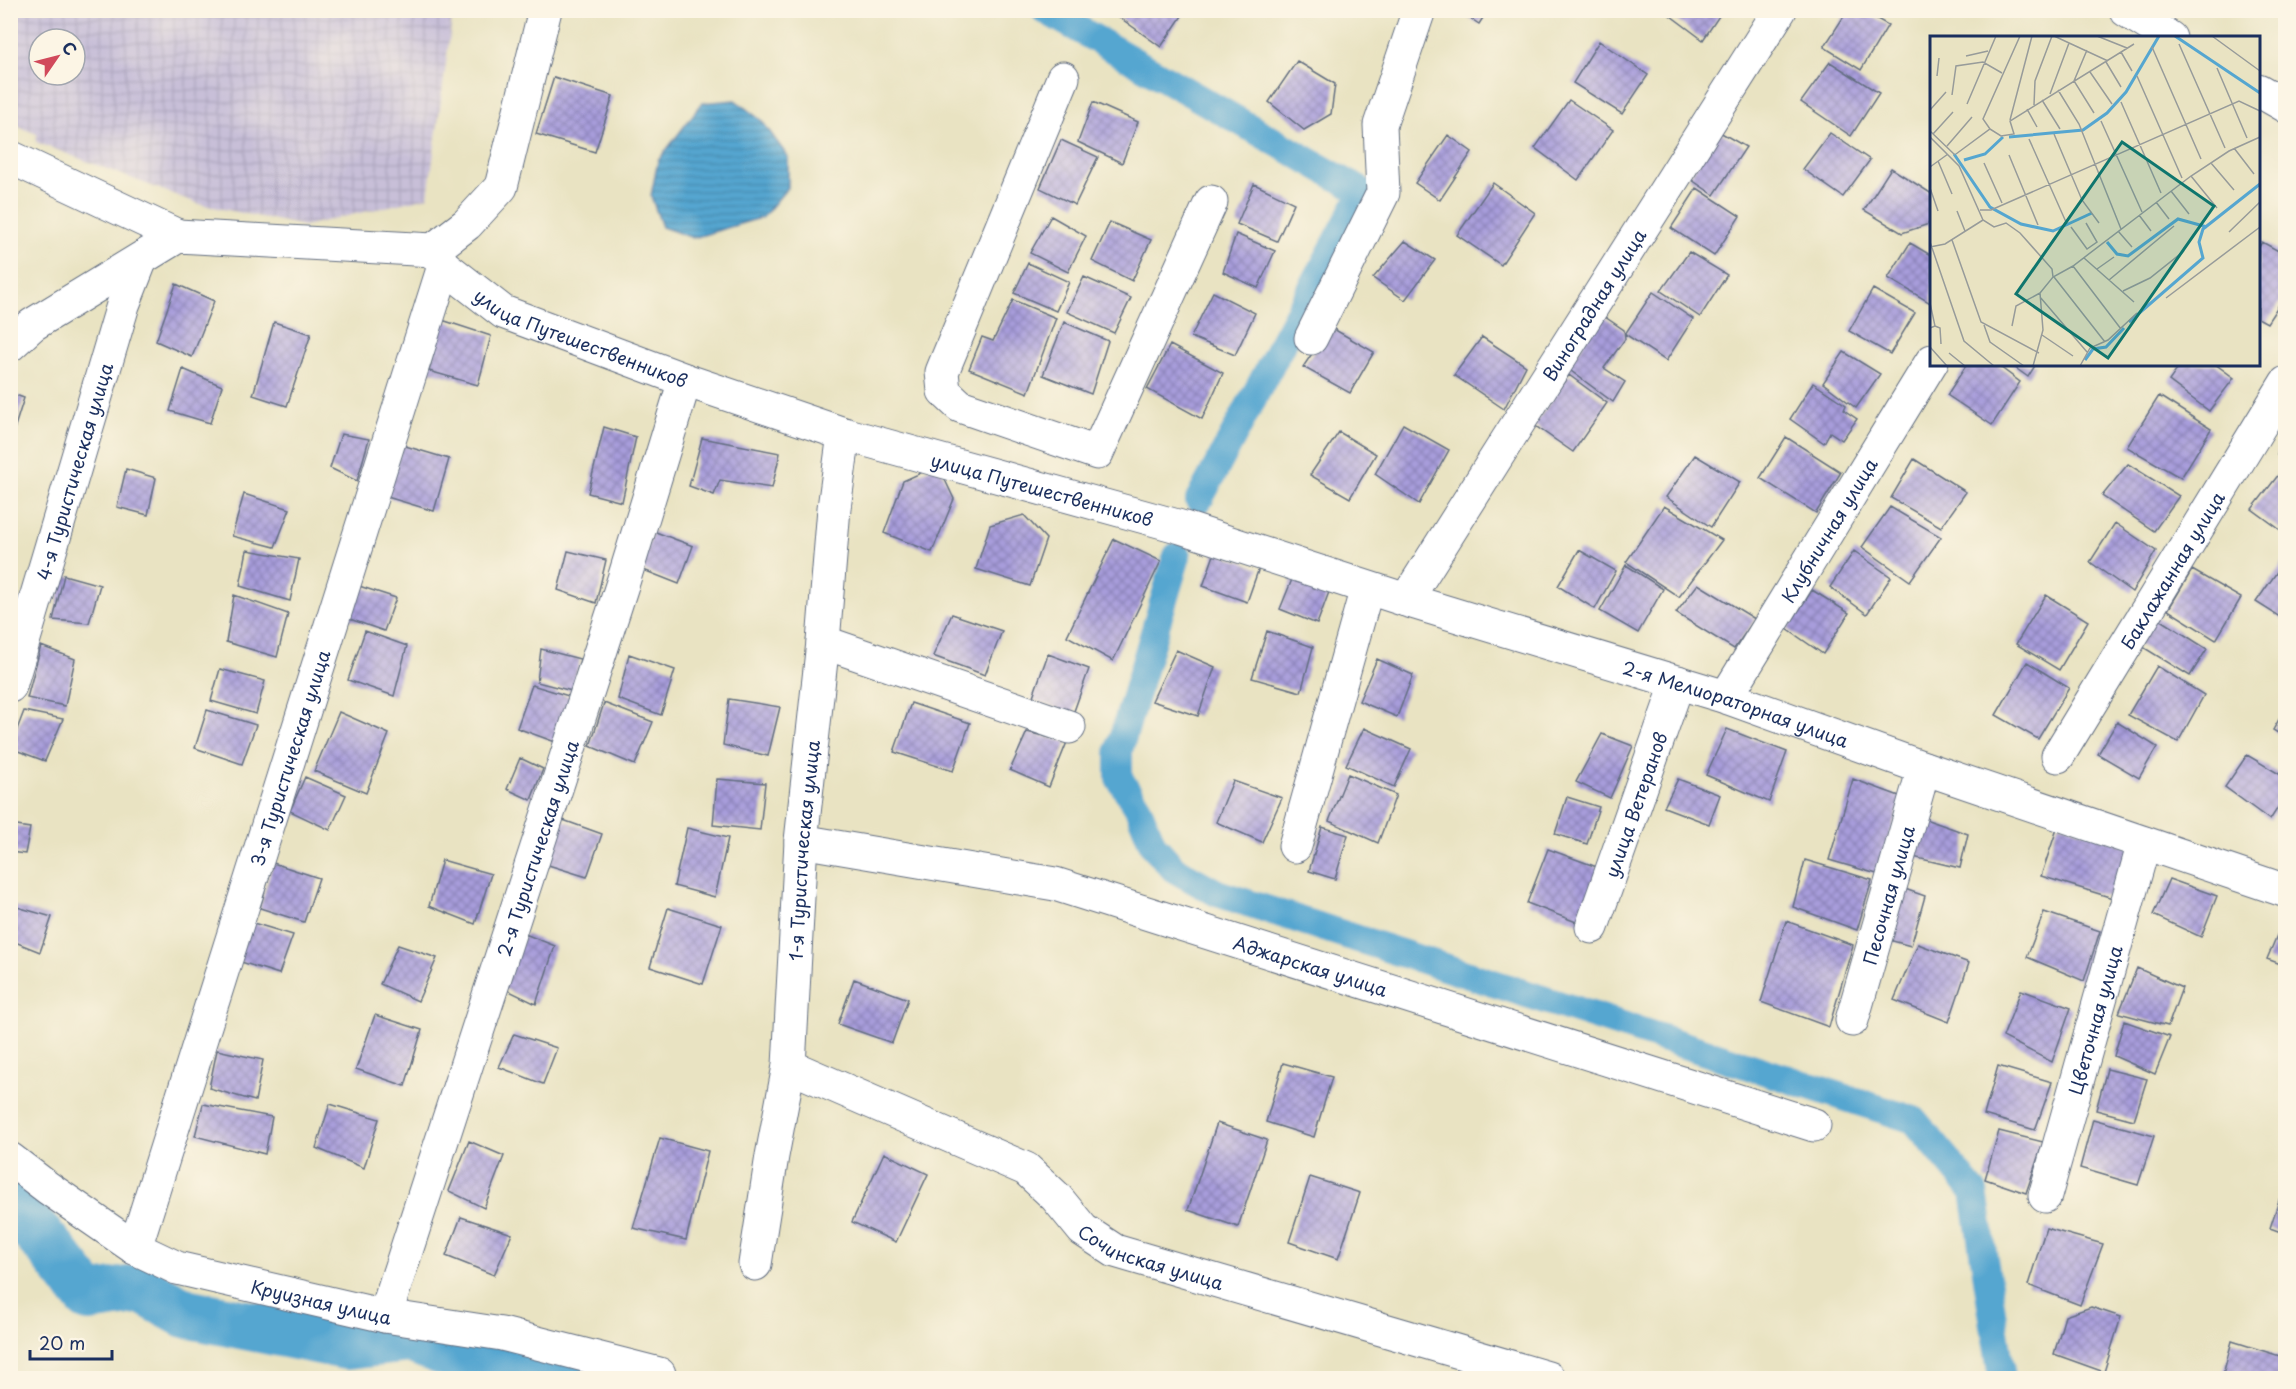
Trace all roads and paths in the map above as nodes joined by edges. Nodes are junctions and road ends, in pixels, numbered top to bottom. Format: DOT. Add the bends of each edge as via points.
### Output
graph roads {
  1 [pos="545,10"];
  2 [pos="1419,10"];
  3 [pos="1780,10"];
  4 [pos="2135,20"];
  5 [pos="2166,36"];
  6 [pos="1063,78"];
  7 [pos="2260,91"];
  8 [pos="2286,106"];
  9 [pos="10,157"];
  10 [pos="1211,202"];
  11 [pos="178,236"];
  12 [pos="438,258"];
  13 [pos="141,259"];
  14 [pos="1311,338"];
  15 [pos="10,345"];
  16 [pos="1930,364"];
  17 [pos="685,380"];
  18 [pos="2286,383"];
  19 [pos="844,434"];
  20 [pos="1097,453"];
  21 [pos="1079,499"];
  22 [pos="1181,527"];
  23 [pos="1366,588"];
  24 [pos="1406,600"];
  25 [pos="823,642"];
  26 [pos="1678,682"];
  27 [pos="10,686"];
  28 [pos="1726,697"];
  29 [pos="1069,727"];
  30 [pos="2058,756"];
  31 [pos="1924,768"];
  32 [pos="801,841"];
  33 [pos="2144,843"];
  34 [pos="1295,846"];
  35 [pos="2286,891"];
  36 [pos="1592,927"];
  37 [pos="1851,1020"];
  38 [pos="789,1066"];
  39 [pos="1814,1125"];
  40 [pos="10,1159"];
  41 [pos="2045,1196"];
  42 [pos="135,1248"];
  43 [pos="755,1264"];
  44 [pos="385,1316"];
  45 [pos="659,1374"];
  46 [pos="1548,1378"];
  1 -- 12 [label="street" via="501,187"];
  2 -- 14 [label="street" via="1380,125 1383,193"];
  3 -- 24 [label="street, Виноградная улица"];
  4 -- 5 [label="street"];
  6 -- 20 [label="street" via="942,372 944,391 960,406"];
  7 -- 8 [label="street"];
  9 -- 11 [label="street"];
  10 -- 20 [label="street"];
  11 -- 12 [label="street"];
  11 -- 13 [label="street"];
  12 -- 17 [label="street, улица Путешественников" via="503,312"];
  12 -- 42 [label="street, 3-я Туристическая улица"];
  13 -- 15 [label="street" via="32,325"];
  13 -- 27 [label="street, 4-я Туристическая улица" via="123,305"];
  16 -- 28 [label="street, Клубничная улица"];
  17 -- 19 [label="street, улица Путешественников"];
  17 -- 44 [label="street, 2-я Туристическая улица"];
  18 -- 30 [label="street, Баклажанная улица"];
  19 -- 21 [label="street, улица Путешественников"];
  19 -- 25 [label="street, 1-я Туристическая улица"];
  20 -- 21 [label="street"];
  21 -- 22 [label="street, улица Путешественников"];
  22 -- 23 [label="street, 2-я Мелиораторная улица"];
  23 -- 24 [label="street, 2-я Мелиораторная улица"];
  23 -- 34 [label="street"];
  24 -- 26 [label="street, 2-я Мелиораторная улица"];
  25 -- 29 [label="street"];
  25 -- 32 [label="street, 1-я Туристическая улица"];
  26 -- 28 [label="street, 2-я Мелиораторная улица"];
  26 -- 36 [label="street, улица Ветеранов"];
  28 -- 31 [label="street, 2-я Мелиораторная улица"];
  31 -- 33 [label="street, 2-я Мелиораторная улица"];
  31 -- 37 [label="street, Песочная улица"];
  32 -- 38 [label="street, 1-я Туристическая улица"];
  32 -- 39 [label="street, Аджарская улица" via="1055,884"];
  33 -- 35 [label="street, 2-я Мелиораторная улица"];
  33 -- 41 [label="street, Цветочная улица"];
  38 -- 43 [label="street, 1-я Туристическая улица"];
  38 -- 46 [label="street, Сочинская улица" via="1026,1169 1083,1230 1115,1251"];
  40 -- 42 [label="street, Круизная улица"];
  42 -- 44 [label="street, Круизная улица" via="177,1268"];
  44 -- 45 [label="street, Круизная улица" via="502,1334"];
}
